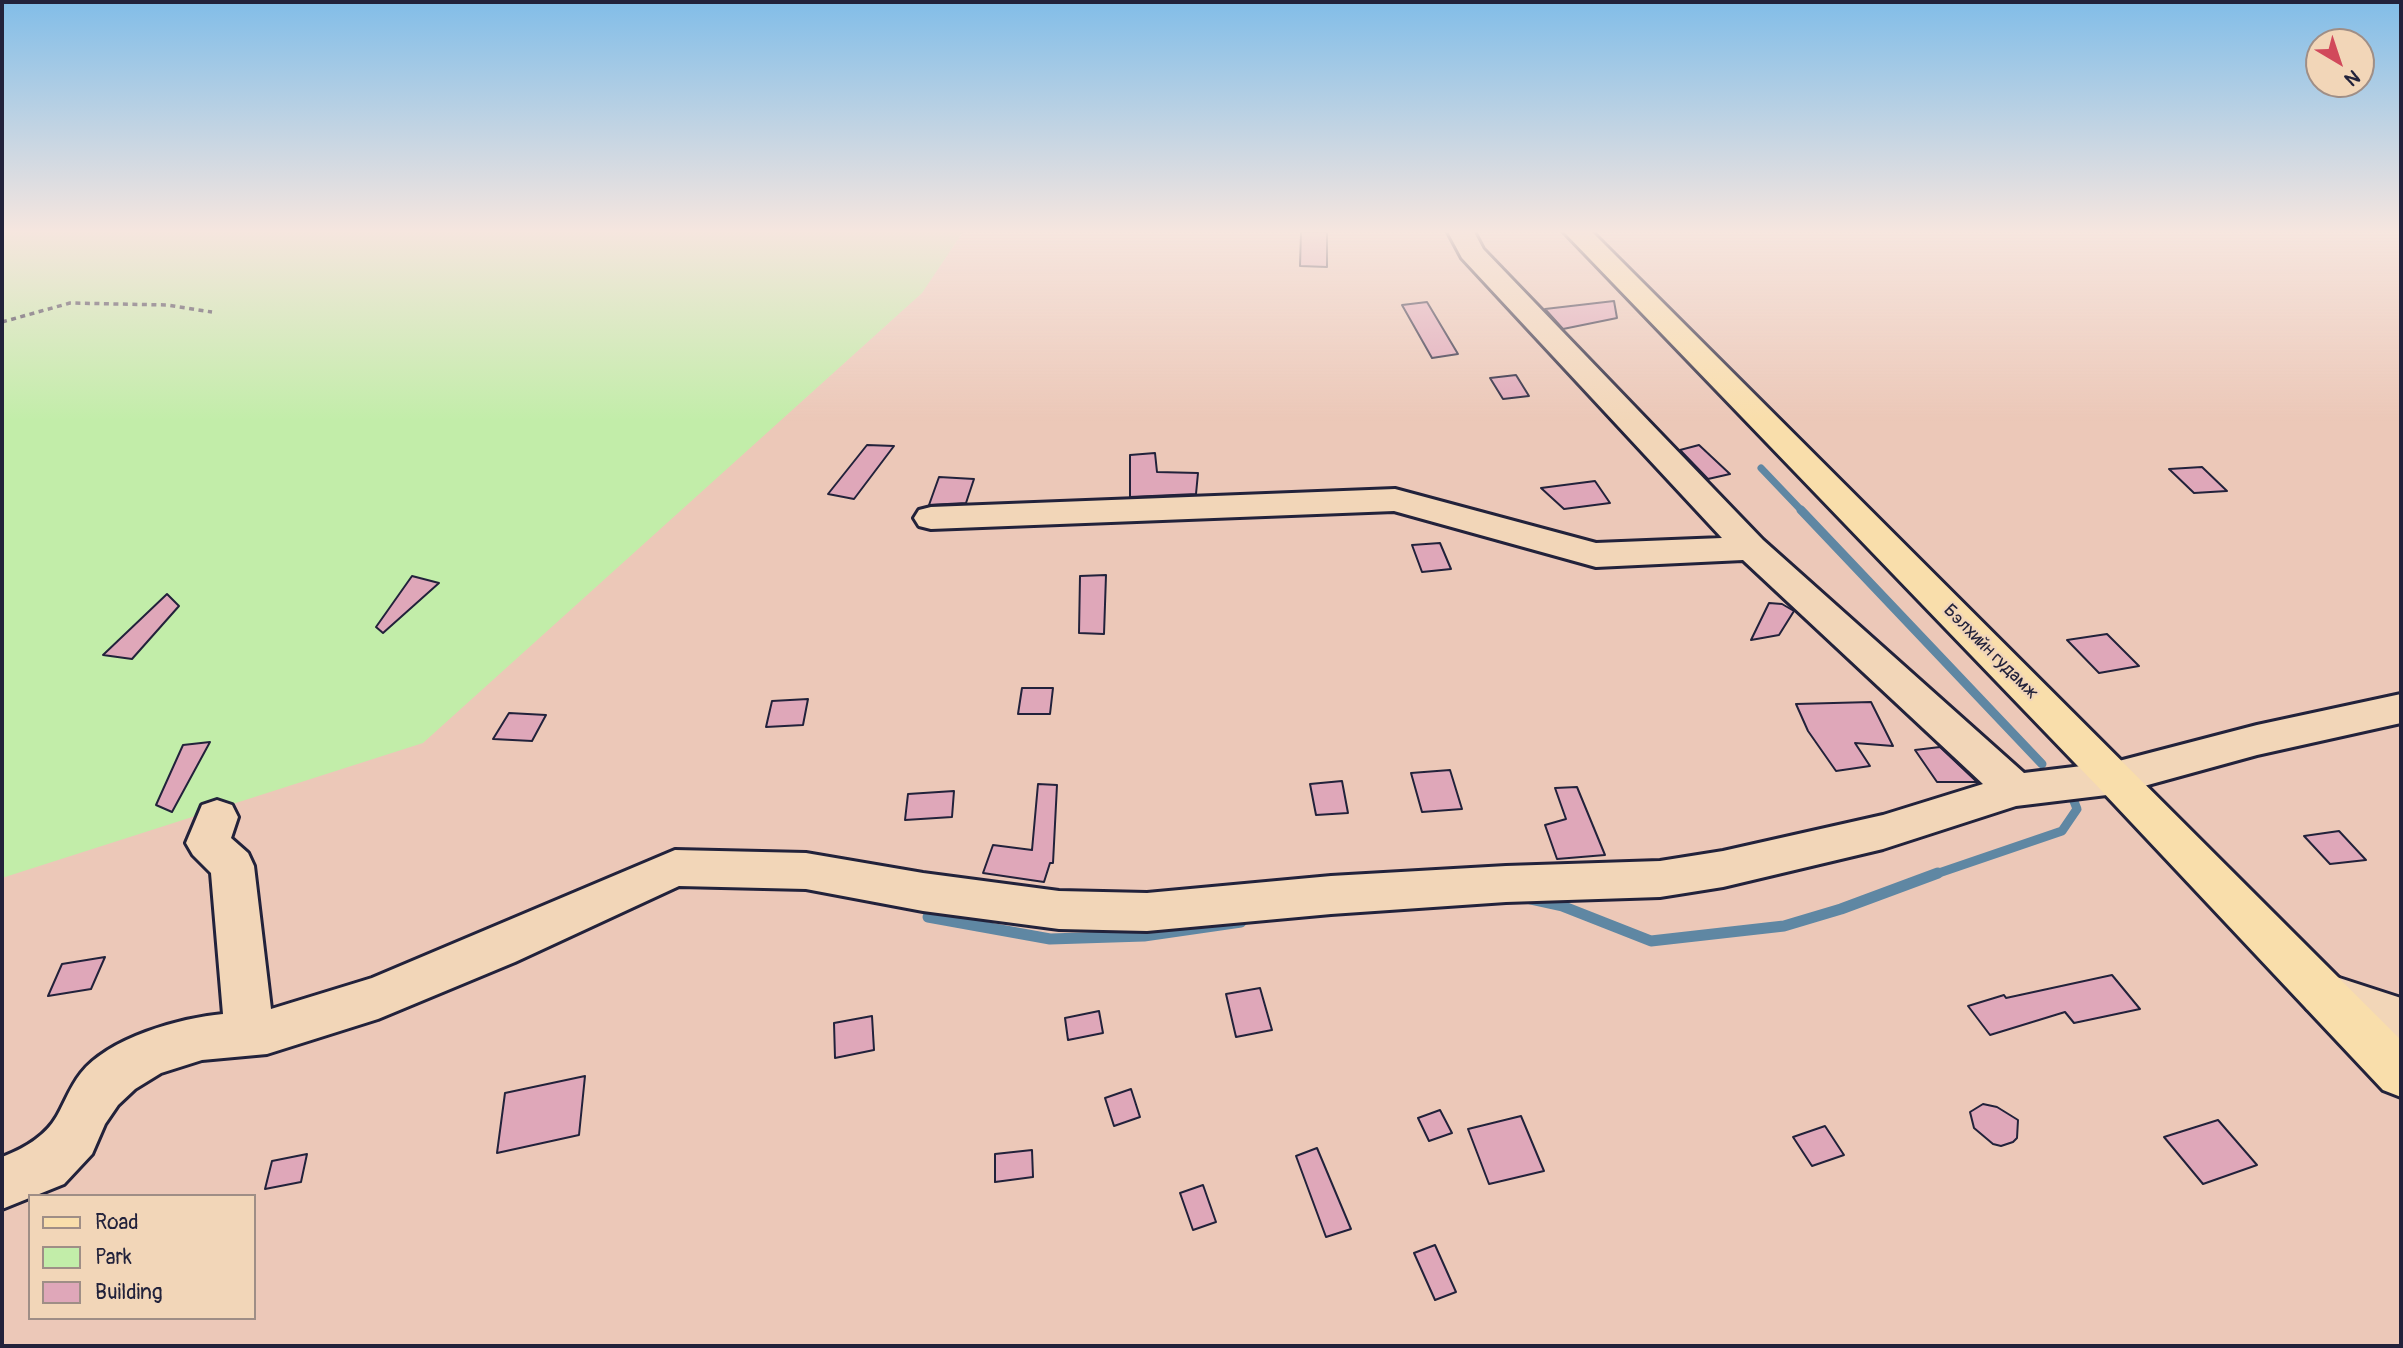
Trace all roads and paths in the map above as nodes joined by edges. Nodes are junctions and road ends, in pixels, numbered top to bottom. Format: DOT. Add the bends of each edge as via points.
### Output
graph roads {
  1 [pos="1512,295"];
  2 [pos="1639,295"];
  3 [pos="212,312"];
  4 [pos="2,322"];
  5 [pos="931,517"];
  6 [pos="1751,548"];
  7 [pos="2401,709"];
  8 [pos="2115,778"];
  9 [pos="2016,790"];
  10 [pos="217,817"];
  11 [pos="2324,994"];
  12 [pos="2401,1020"];
  13 [pos="249,1033"];
  14 [pos="2401,1074"];
  15 [pos="2,1183"];
  1 -- 6 [label="street"];
  2 -- 8 [label="main road, Бэлхийн гудамж"];
  3 -- 4 [label="path" via="167,305 70,303"];
  5 -- 6 [label="street" via="1395,500 1596,555"];
  6 -- 9 [label="street"];
  7 -- 8 [label="street" via="2257,740"];
  8 -- 9 [label="street"];
  8 -- 11 [label="main road, Бэлхийн гудамж"];
  9 -- 13 [label="street" via="1884,832 1660,879 1331,895 1147,912 1059,910 806,871 675,868 378,998 267,1032"];
  10 -- 13 [label="street" via="208,843 232,866"];
  11 -- 12 [label="street"];
  11 -- 14 [label="main road, Бэлхийн гудамж"];
  13 -- 15 [label="street" via="202,1038 147,1055 117,1073 87,1107 74,1136 45,1166"];
}
